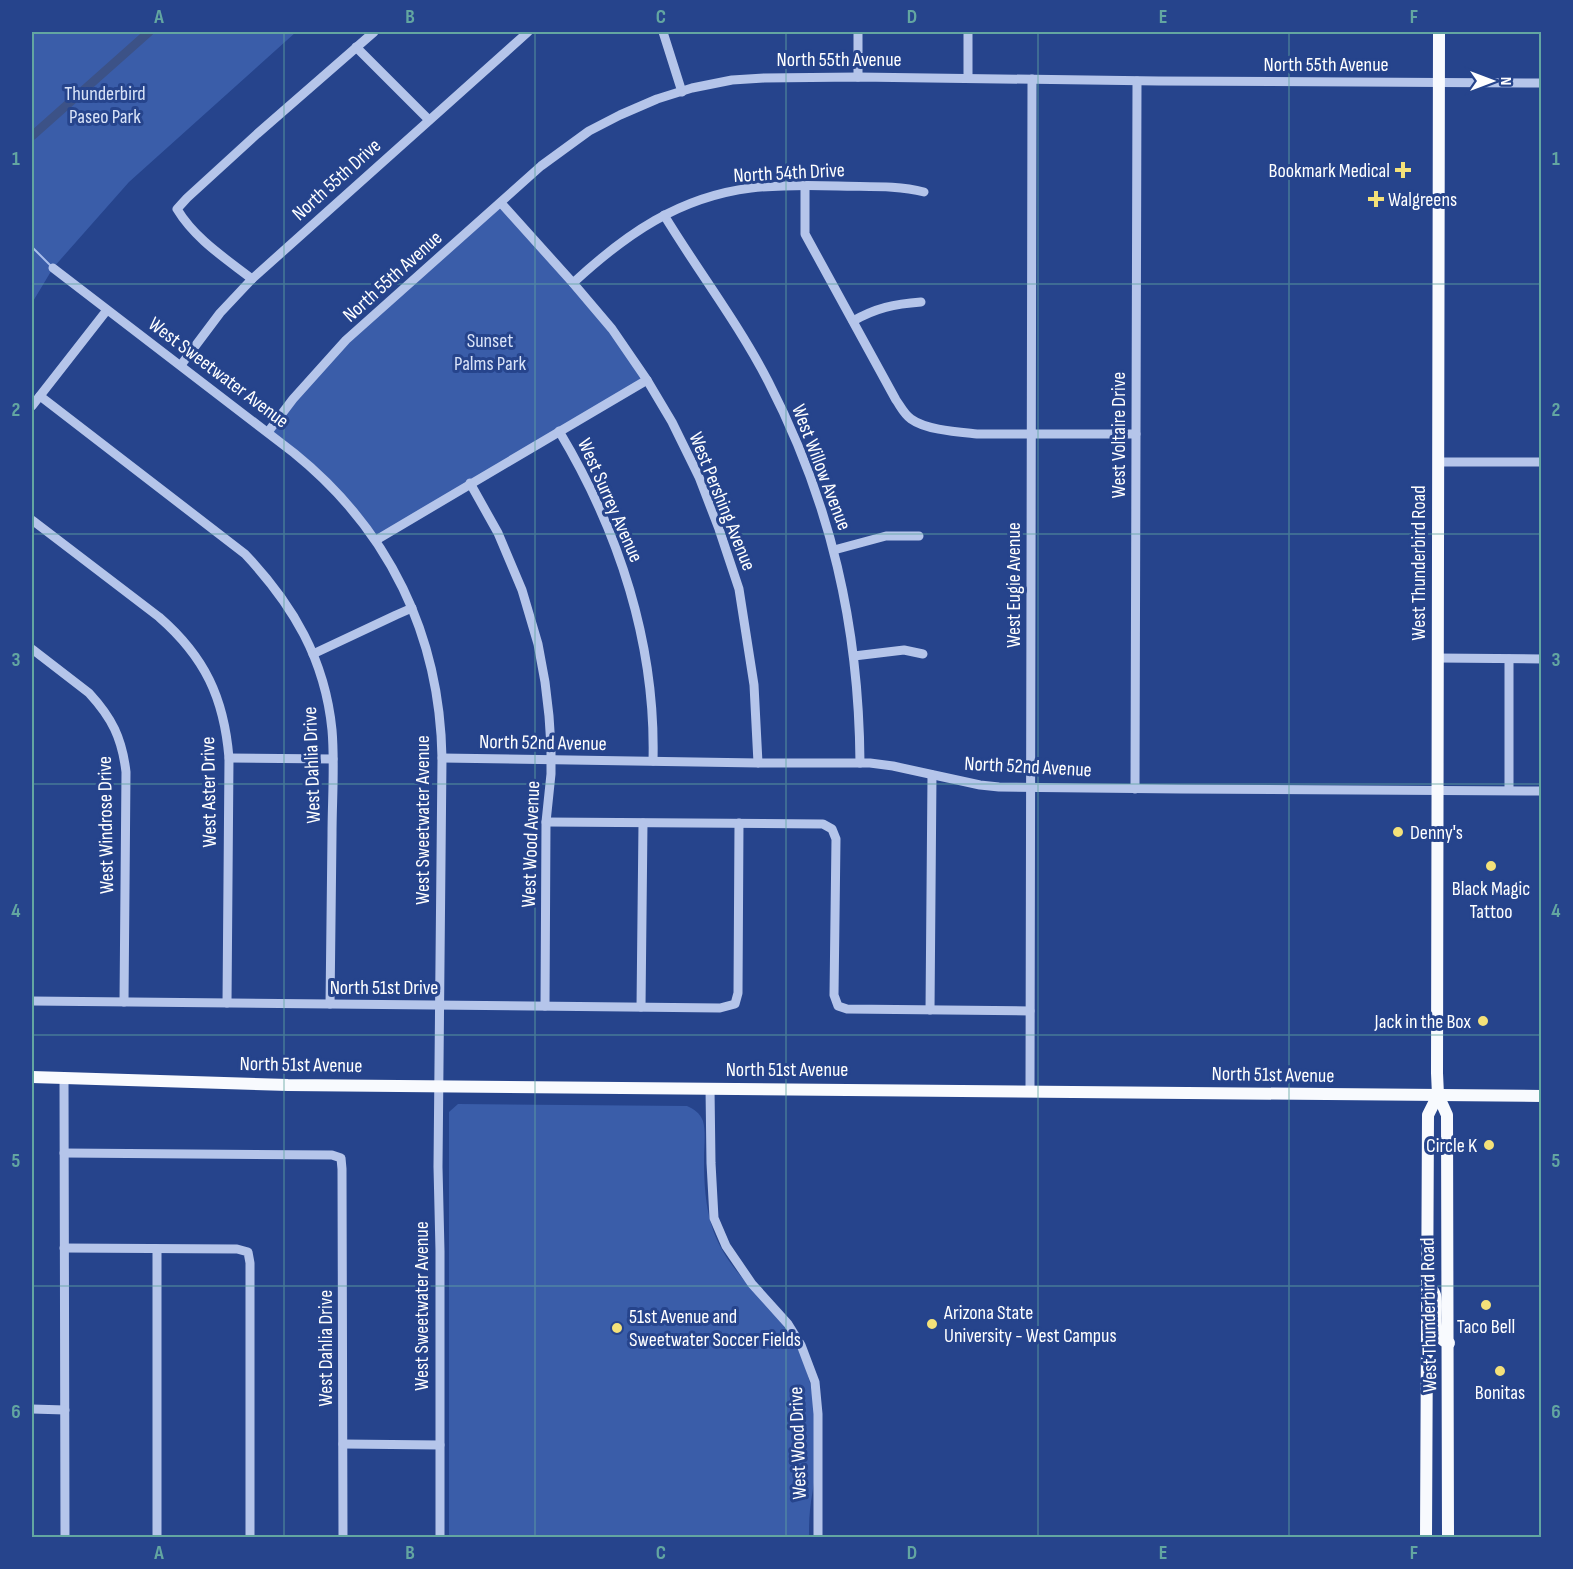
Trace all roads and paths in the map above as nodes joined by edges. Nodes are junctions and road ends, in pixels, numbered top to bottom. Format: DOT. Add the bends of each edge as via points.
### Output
graph roads {
  1 [pos="374,32"];
  2 [pos="528,32"];
  3 [pos="663,32"];
  4 [pos="858,32"];
  5 [pos="968,32"];
  6 [pos="1439,32"];
  7 [pos="356,47"];
  8 [pos="858,77"];
  9 [pos="968,78"];
  10 [pos="1032,79"];
  11 [pos="1137,81"];
  12 [pos="1439,83"];
  13 [pos="1542,83"];
  14 [pos="681,92"];
  15 [pos="429,120"];
  16 [pos="805,186"];
  17 [pos="924,192"];
  18 [pos="501,203"];
  19 [pos="664,215"];
  20 [pos="53,268"];
  21 [pos="252,279"];
  22 [pos="573,283"];
  23 [pos="921,302"];
  24 [pos="107,310"];
  25 [pos="853,321"];
  26 [pos="181,366"];
  27 [pos="647,380"];
  28 [pos="40,396"];
  29 [pos="32,406"];
  30 [pos="559,431"];
  31 [pos="268,432"];
  32 [pos="1031,434"];
  33 [pos="1136,434"];
  34 [pos="1438,462"];
  35 [pos="1542,462"];
  36 [pos="470,483"];
  37 [pos="32,519"];
  38 [pos="919,536"];
  39 [pos="376,540"];
  40 [pos="834,550"];
  41 [pos="412,608"];
  42 [pos="32,649"];
  43 [pos="313,654"];
  44 [pos="923,654"];
  45 [pos="854,656"];
  46 [pos="1437,658"];
  47 [pos="1509,659"];
  48 [pos="1542,659"];
  49 [pos="229,758"];
  50 [pos="442,758"];
  51 [pos="333,759"];
  52 [pos="550,760"];
  53 [pos="653,761"];
  54 [pos="758,763"];
  55 [pos="860,763"];
  56 [pos="932,775"];
  57 [pos="1031,788"];
  58 [pos="1135,789"];
  59 [pos="1437,790"];
  60 [pos="1509,790"];
  61 [pos="1542,791"];
  62 [pos="546,822"];
  63 [pos="643,824"];
  64 [pos="739,824"];
  65 [pos="32,1001"];
  66 [pos="124,1002"];
  67 [pos="227,1003"];
  68 [pos="330,1004"];
  69 [pos="438,1005"];
  70 [pos="545,1006"];
  71 [pos="641,1007"];
  72 [pos="930,1010"];
  73 [pos="1030,1011"];
  74 [pos="32,1077"];
  75 [pos="64,1077"];
  76 [pos="438,1085"];
  77 [pos="710,1088"];
  78 [pos="1030,1091"];
  79 [pos="1438,1095"];
  80 [pos="1542,1095"];
  81 [pos="64,1152"];
  82 [pos="64,1248"];
  83 [pos="157,1249"];
  84 [pos="1427,1283"];
  85 [pos="1449,1343"];
  86 [pos="32,1409"];
  87 [pos="65,1410"];
  88 [pos="1426,1432"];
  89 [pos="1449,1432"];
  90 [pos="343,1444"];
  91 [pos="440,1445"];
  92 [pos="65,1538"];
  93 [pos="157,1538"];
  94 [pos="250,1538"];
  95 [pos="343,1538"];
  96 [pos="440,1538"];
  97 [pos="818,1538"];
  98 [pos="1426,1538"];
  99 [pos="1448,1538"];
  1 -- 7 [label="street"];
  2 -- 15 [label="street, North 55th Drive"];
  3 -- 14 [label="street"];
  4 -- 8 [label="street"];
  5 -- 9 [label="street"];
  6 -- 12 [label="main road, West Thunderbird Road"];
  7 -- 15 [label="street"];
  7 -- 21 [label="street" via="177,209 200,239"];
  8 -- 9 [label="street, North 55th Avenue"];
  8 -- 14 [label="street, North 55th Avenue" via="732,80"];
  9 -- 10 [label="street, North 55th Avenue"];
  10 -- 11 [label="street, North 55th Avenue"];
  10 -- 32 [label="street, West Eugie Avenue"];
  11 -- 12 [label="street, North 55th Avenue"];
  11 -- 33 [label="street, West Voltaire Drive"];
  12 -- 13 [label="street, North 55th Avenue"];
  12 -- 34 [label="main road, West Thunderbird Road"];
  14 -- 18 [label="street, North 55th Avenue" via="589,131 541,166"];
  15 -- 21 [label="street, North 55th Drive"];
  16 -- 17 [label="street, North 54th Drive" via="906,188"];
  16 -- 19 [label="street, North 54th Drive" via="730,192"];
  16 -- 25 [label="street" via="806,234"];
  18 -- 22 [label="street, West Pershing Avenue"];
  18 -- 31 [label="street, North 55th Avenue" via="346,340"];
  19 -- 22 [label="street, North 54th Drive" via="628,236"];
  19 -- 40 [label="street, West Willow Avenue" via="767,379 807,467"];
  20 -- 24 [label="street, West Sweetwater Avenue"];
  21 -- 26 [label="street, North 55th Drive" via="220,313"];
  22 -- 27 [label="street, West Pershing Avenue" via="612,329"];
  23 -- 25 [label="street" via="882,307"];
  24 -- 26 [label="street, West Sweetwater Avenue"];
  24 -- 28 [label="street"];
  25 -- 32 [label="street" via="896,400 912,420 963,433"];
  26 -- 31 [label="street, West Sweetwater Avenue"];
  27 -- 30 [label="street"];
  27 -- 54 [label="street, West Pershing Avenue" via="699,477 739,589 754,685"];
  28 -- 29 [label="street"];
  28 -- 43 [label="street, West Dahlia Drive" via="245,554 285,602"];
  30 -- 36 [label="street"];
  30 -- 53 [label="street, West Surrey Avenue" via="610,531 624,570 644,648"];
  31 -- 39 [label="street, West Sweetwater Avenue" via="325,479"];
  32 -- 33 [label="street"];
  32 -- 57 [label="street, West Eugie Avenue"];
  33 -- 58 [label="street, West Voltaire Drive"];
  34 -- 35 [label="street"];
  34 -- 46 [label="main road, West Thunderbird Road"];
  36 -- 39 [label="street"];
  36 -- 52 [label="street, West Wood Avenue" via="498,533 531,616 545,682"];
  37 -- 49 [label="street, West Aster Drive" via="182,639 209,677 224,720"];
  38 -- 40 [label="street" via="886,536"];
  39 -- 41 [label="street, West Sweetwater Avenue"];
  40 -- 45 [label="street, West Willow Avenue"];
  41 -- 43 [label="street"];
  41 -- 50 [label="street, West Sweetwater Avenue" via="430,659"];
  42 -- 66 [label="street, West Windrose Drive" via="97,702 110,718 124,753"];
  43 -- 51 [label="street, West Dahlia Drive" via="328,706"];
  44 -- 45 [label="street" via="904,650"];
  45 -- 55 [label="street, West Willow Avenue"];
  46 -- 47 [label="street"];
  46 -- 59 [label="main road, West Thunderbird Road"];
  47 -- 48 [label="street"];
  47 -- 60 [label="street"];
  49 -- 51 [label="street"];
  49 -- 67 [label="street, West Aster Drive"];
  50 -- 52 [label="street, North 52nd Avenue"];
  50 -- 69 [label="street, West Sweetwater Avenue"];
  51 -- 68 [label="street, West Dahlia Drive"];
  52 -- 53 [label="street, North 52nd Avenue"];
  52 -- 62 [label="street, West Wood Avenue"];
  53 -- 54 [label="street, North 52nd Avenue"];
  54 -- 55 [label="street, North 52nd Avenue"];
  55 -- 56 [label="street, North 52nd Avenue"];
  56 -- 57 [label="street, North 52nd Avenue" via="980,786"];
  56 -- 72 [label="street"];
  57 -- 58 [label="street, North 52nd Avenue"];
  57 -- 73 [label="street, West Eugie Avenue"];
  58 -- 59 [label="street, North 52nd Avenue"];
  59 -- 60 [label="street, North 52nd Avenue"];
  59 -- 79 [label="main road, West Thunderbird Road"];
  60 -- 61 [label="street, North 52nd Avenue"];
  62 -- 63 [label="street"];
  62 -- 70 [label="street, West Wood Avenue"];
  63 -- 64 [label="street"];
  63 -- 71 [label="street"];
  64 -- 71 [label="street, North 51st Drive" via="735,1004 720,1008"];
  64 -- 72 [label="street" via="823,825 832,829 836,839 834,995 838,1006"];
  65 -- 66 [label="street, North 51st Drive"];
  66 -- 67 [label="street, North 51st Drive"];
  67 -- 68 [label="street, North 51st Drive"];
  68 -- 69 [label="street, North 51st Drive"];
  69 -- 70 [label="street, North 51st Drive"];
  69 -- 76 [label="street, West Sweetwater Avenue"];
  70 -- 71 [label="street, North 51st Drive"];
  72 -- 73 [label="street"];
  73 -- 78 [label="street, West Eugie Avenue"];
  74 -- 75 [label="main road, North 51st Avenue"];
  75 -- 76 [label="main road, North 51st Avenue"];
  75 -- 81 [label="street"];
  76 -- 77 [label="main road, North 51st Avenue"];
  76 -- 91 [label="street, West Sweetwater Avenue"];
  77 -- 78 [label="main road, North 51st Avenue"];
  77 -- 97 [label="street, West Wood Drive" via="714,1218 726,1246 752,1284 788,1324 801,1345 815,1383"];
  78 -- 79 [label="main road, North 51st Avenue"];
  79 -- 80 [label="main road, North 51st Avenue"];
  79 -- 84 [label="main road, West Thunderbird Road" via="1428,1116"];
  79 -- 85 [label="main road, West Thunderbird Road" via="1447,1115"];
  81 -- 82 [label="street"];
  81 -- 90 [label="street, West Dahlia Drive" via="341,1158"];
  82 -- 83 [label="street"];
  82 -- 87 [label="street"];
  83 -- 93 [label="street"];
  83 -- 94 [label="street" via="248,1252"];
  84 -- 85 [label="main road" via="1436,1294 1437,1332"];
  84 -- 88 [label="main road, West Thunderbird Road"];
  85 -- 89 [label="main road, West Thunderbird Road"];
  86 -- 87 [label="street"];
  87 -- 92 [label="street"];
  88 -- 89 [label="main road"];
  88 -- 98 [label="main road, West Thunderbird Road"];
  89 -- 99 [label="main road, West Thunderbird Road"];
  90 -- 91 [label="street"];
  90 -- 95 [label="street, West Dahlia Drive"];
  91 -- 96 [label="street, West Sweetwater Avenue"];
}
